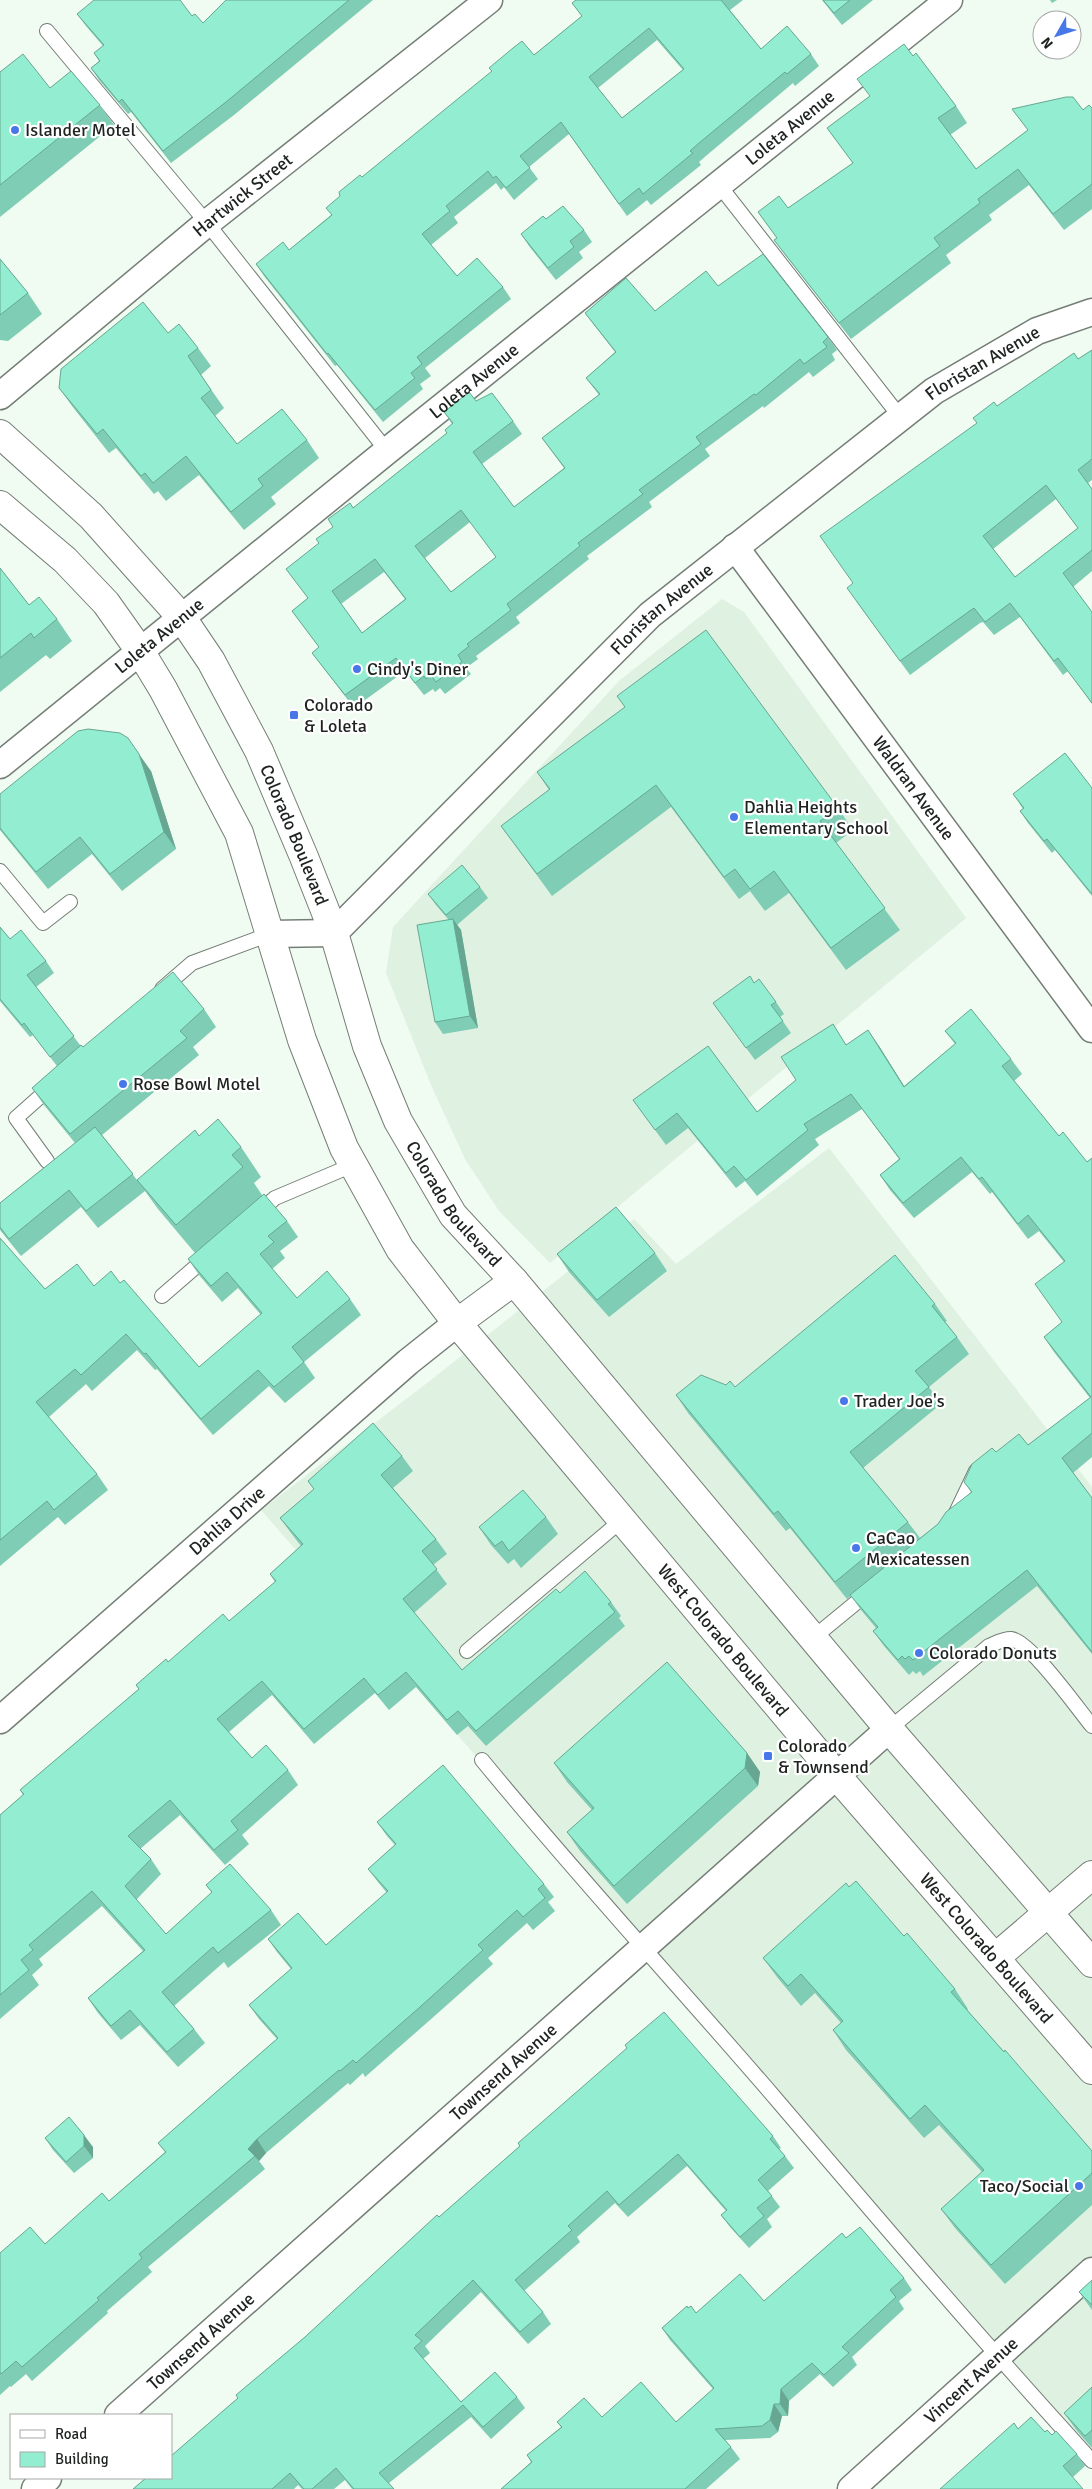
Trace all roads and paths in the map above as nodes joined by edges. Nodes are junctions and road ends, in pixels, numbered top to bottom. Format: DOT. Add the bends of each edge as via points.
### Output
graph roads {
  1 [pos="489,0"];
  2 [pos="949,0"];
  3 [pos="47,31"];
  4 [pos="719,184"];
  5 [pos="206,223"];
  6 [pos="1092,312"];
  7 [pos="0,396"];
  8 [pos="900,418"];
  9 [pos="0,434"];
  10 [pos="387,451"];
  11 [pos="0,505"];
  12 [pos="735,547"];
  13 [pos="182,618"];
  14 [pos="140,651"];
  15 [pos="0,765"];
  16 [pos="0,871"];
  17 [pos="70,902"];
  18 [pos="334,933"];
  19 [pos="270,934"];
  20 [pos="150,1000"];
  21 [pos="1092,1029"];
  22 [pos="61,1078"];
  23 [pos="47,1161"];
  24 [pos="353,1165"];
  25 [pos="245,1224"];
  26 [pos="215,1250"];
  27 [pos="514,1282"];
  28 [pos="162,1296"];
  29 [pos="457,1323"];
  30 [pos="980,1464"];
  31 [pos="622,1520"];
  32 [pos="948,1524"];
  33 [pos="878,1585"];
  34 [pos="813,1638"];
  35 [pos="467,1651"];
  36 [pos="0,1720"];
  37 [pos="1092,1726"];
  38 [pos="889,1729"];
  39 [pos="482,1760"];
  40 [pos="836,1775"];
  41 [pos="1092,1875"];
  42 [pos="1047,1912"];
  43 [pos="644,1947"];
  44 [pos="995,1958"];
  45 [pos="1092,1963"];
  46 [pos="1092,2070"];
  47 [pos="1092,2271"];
  48 [pos="998,2357"];
  49 [pos="119,2414"];
  50 [pos="1092,2461"];
  51 [pos="851,2489"];
  1 -- 5 [label="street, Hartwick Street"];
  2 -- 4 [label="street, Loleta Avenue"];
  3 -- 5 [label="lane"];
  4 -- 8 [label="lane"];
  4 -- 10 [label="street, Loleta Avenue"];
  5 -- 7 [label="street, Hartwick Street"];
  5 -- 10 [label="lane"];
  6 -- 8 [label="street, Floristan Avenue" via="1036,331 934,391"];
  8 -- 12 [label="street, Floristan Avenue"];
  9 -- 13 [label="main road, Colorado Boulevard" via="91,516"];
  10 -- 13 [label="street, Loleta Avenue"];
  11 -- 14 [label="main road" via="64,560 106,603"];
  12 -- 18 [label="street, Floristan Avenue" via="650,615"];
  12 -- 21 [label="street, Waldran Avenue"];
  13 -- 14 [label="street, Loleta Avenue"];
  13 -- 18 [label="main road, Colorado Boulevard" via="210,661 259,751"];
  14 -- 15 [label="street, Loleta Avenue"];
  14 -- 19 [label="main road" via="239,833"];
  16 -- 17 [label="lane" via="43,923"];
  18 -- 19 [label="street"];
  18 -- 27 [label="main road, Colorado Boulevard" via="367,1046 398,1121 453,1215"];
  19 -- 20 [label="lane" via="192,963"];
  19 -- 24 [label="main road" via="302,1040"];
  22 -- 23 [label="lane" via="16,1118"];
  24 -- 25 [label="lane" via="275,1198"];
  24 -- 29 [label="main road" via="400,1249"];
  26 -- 28 [label="lane"];
  27 -- 29 [label="main road"];
  27 -- 34 [label="main road"];
  29 -- 31 [label="main road, West Colorado Boulevard"];
  29 -- 36 [label="street, Dahlia Drive" via="408,1362"];
  30 -- 32 [label="lane" via="959,1509"];
  31 -- 35 [label="lane"];
  31 -- 40 [label="main road, West Colorado Boulevard"];
  33 -- 34 [label="lane"];
  34 -- 38 [label="main road"];
  37 -- 38 [label="lane" via="1032,1650 1012,1639 989,1646"];
  38 -- 40 [label="street, Townsend Avenue"];
  38 -- 42 [label="main road"];
  39 -- 43 [label="lane"];
  40 -- 43 [label="street, Townsend Avenue"];
  40 -- 44 [label="main road, West Colorado Boulevard"];
  41 -- 42 [label="main road"];
  42 -- 44 [label="main road"];
  42 -- 45 [label="main road"];
  43 -- 48 [label="lane"];
  43 -- 49 [label="street, Townsend Avenue"];
  44 -- 46 [label="main road, West Colorado Boulevard"];
  47 -- 48 [label="street, Vincent Avenue"];
  48 -- 50 [label="lane"];
  48 -- 51 [label="street, Vincent Avenue"];
}
